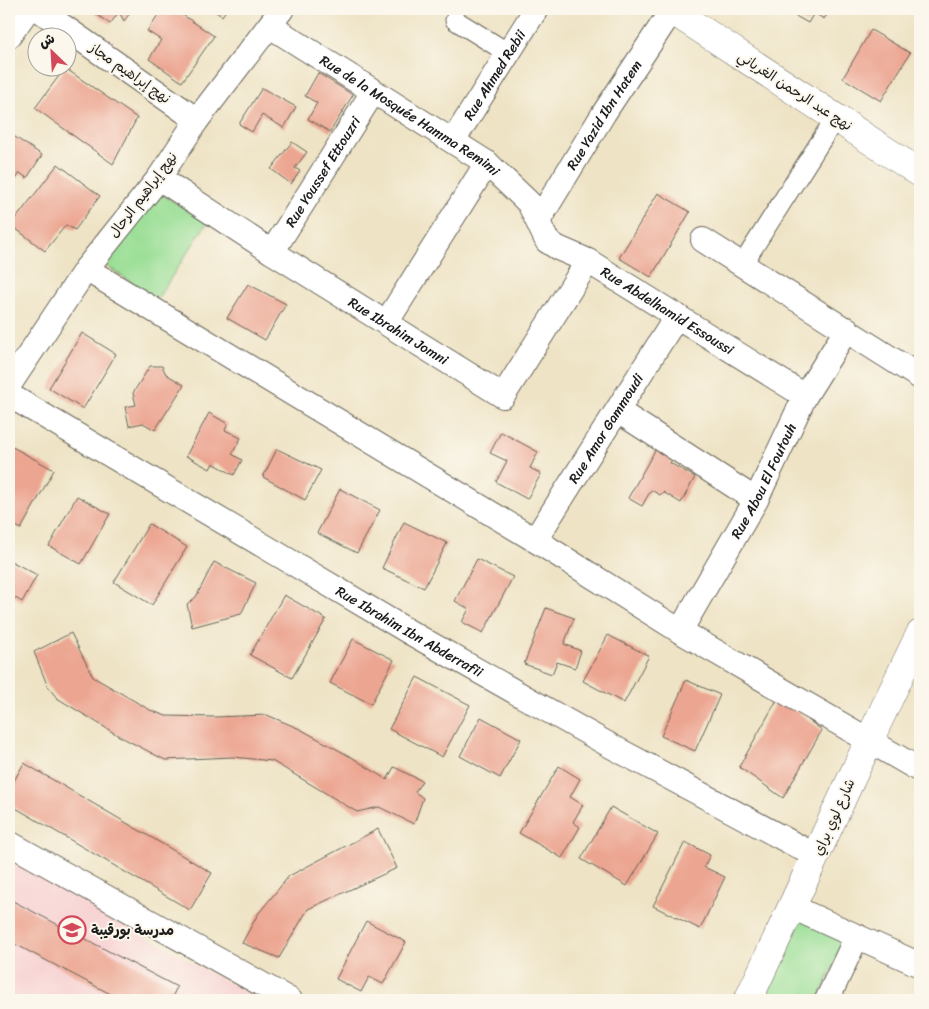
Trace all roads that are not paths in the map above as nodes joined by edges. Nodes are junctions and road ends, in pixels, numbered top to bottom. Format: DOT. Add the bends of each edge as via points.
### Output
graph roads {
  1 [pos="28,9"];
  2 [pos="38,9"];
  3 [pos="536,9"];
  4 [pos="671,10"];
  5 [pos="276,17"];
  6 [pos="455,20"];
  7 [pos="9,36"];
  8 [pos="508,53"];
  9 [pos="373,92"];
  10 [pos="836,117"];
  11 [pos="197,120"];
  12 [pos="453,141"];
  13 [pos="487,163"];
  14 [pos="920,173"];
  15 [pos="159,178"];
  16 [pos="538,221"];
  17 [pos="703,240"];
  18 [pos="272,252"];
  19 [pos="588,261"];
  20 [pos="742,265"];
  21 [pos="86,269"];
  22 [pos="677,316"];
  23 [pos="386,323"];
  24 [pos="847,329"];
  25 [pos="920,377"];
  26 [pos="9,385"];
  27 [pos="9,394"];
  28 [pos="805,396"];
  29 [pos="618,411"];
  30 [pos="756,500"];
  31 [pos="535,540"];
  32 [pos="680,631"];
  33 [pos="920,634"];
  34 [pos="868,741"];
  35 [pos="920,770"];
  36 [pos="9,843"];
  37 [pos="816,856"];
  38 [pos="792,907"];
  39 [pos="857,936"];
  40 [pos="920,965"];
  41 [pos="290,1000"];
  42 [pos="748,1000"];
  43 [pos="827,1000"];
  1 -- 7 [label="street"];
  2 -- 11 [label="street, نهج إبراهيم مجاز"];
  3 -- 8 [label="street, Rue Ahmed Rebii"];
  4 -- 10 [label="street, نهج عبد الرحمن الغرياني"];
  4 -- 16 [label="street, Rue Yazid Ibn Hatem"];
  5 -- 9 [label="street, Rue de la Mosquée Hamma Remimi"];
  5 -- 11 [label="street, نهج إبراهيم الرحال"];
  6 -- 8 [label="street"];
  8 -- 12 [label="street, Rue Ahmed Rebii"];
  9 -- 12 [label="street, Rue de la Mosquée Hamma Remimi"];
  9 -- 18 [label="street, Rue Youssef Ettouzri"];
  10 -- 14 [label="street, نهج عبد الرحمن الغرياني"];
  10 -- 20 [label="street"];
  11 -- 15 [label="street, نهج إبراهيم الرحال"];
  12 -- 13 [label="street, Rue de la Mosquée Hamma Remimi"];
  13 -- 16 [label="street, Rue de la Mosquée Hamma Remimi" via="528,203"];
  13 -- 23 [label="street"];
  15 -- 18 [label="street, Rue Ibrahim Jomni"];
  15 -- 21 [label="street, نهج إبراهيم الرحال"];
  16 -- 19 [label="street, Rue Abdelhamid Essoussi" via="547,241"];
  17 -- 20 [label="street"];
  18 -- 23 [label="street, Rue Ibrahim Jomni"];
  19 -- 22 [label="street, Rue Abdelhamid Essoussi"];
  19 -- 23 [label="street, Rue Ibrahim Jomni" via="503,396"];
  20 -- 24 [label="street"];
  21 -- 26 [label="street, نهج إبراهيم الرحال"];
  21 -- 31 [label="street"];
  22 -- 28 [label="street, Rue Abdelhamid Essoussi"];
  22 -- 29 [label="street, Rue Amor Gammoudi"];
  24 -- 25 [label="street"];
  24 -- 28 [label="street, Rue Abou El Foutouh"];
  27 -- 37 [label="street, Rue Ibrahim Ibn Abderrafii" via="411,633 611,746"];
  28 -- 30 [label="street, Rue Abou El Foutouh"];
  29 -- 30 [label="street"];
  29 -- 31 [label="street, Rue Amor Gammoudi"];
  30 -- 32 [label="street, Rue Abou El Foutouh"];
  31 -- 32 [label="street"];
  32 -- 34 [label="street"];
  33 -- 34 [label="street, شارع لوي براي"];
  34 -- 35 [label="street"];
  34 -- 37 [label="street, شارع لوي براي"];
  36 -- 41 [label="street"];
  37 -- 38 [label="street, شارع لوي براي"];
  38 -- 39 [label="street"];
  38 -- 42 [label="street, شارع لوي براي"];
  39 -- 40 [label="street"];
  39 -- 43 [label="street"];
}
